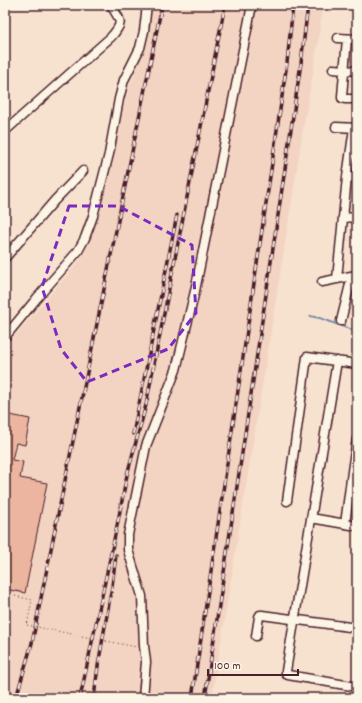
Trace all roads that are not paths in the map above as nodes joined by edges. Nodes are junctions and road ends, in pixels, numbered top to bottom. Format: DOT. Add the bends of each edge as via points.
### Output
graph roads {
  1 [pos="110,5"];
  2 [pos="147,5"];
  3 [pos="252,5"];
  4 [pos="338,38"];
  5 [pos="347,39"];
  6 [pos="357,39"];
  7 [pos="332,69"];
  8 [pos="344,70"];
  9 [pos="357,71"];
  10 [pos="357,99"];
  11 [pos="336,127"];
  12 [pos="355,128"];
  13 [pos="5,131"];
  14 [pos="83,171"];
  15 [pos="347,177"];
  16 [pos="357,178"];
  17 [pos="343,218"];
  18 [pos="357,218"];
  19 [pos="5,258"];
  20 [pos="354,275"];
  21 [pos="337,276"];
  22 [pos="322,282"];
  23 [pos="341,321"];
  24 [pos="5,337"];
  25 [pos="337,361"];
  26 [pos="357,364"];
  27 [pos="357,439"];
  28 [pos="287,501"];
  29 [pos="311,518"];
  30 [pos="345,524"];
  31 [pos="357,526"];
  32 [pos="294,620"];
  33 [pos="357,628"];
  34 [pos="256,636"];
  35 [pos="357,687"];
  36 [pos="143,698"];
  1 -- 13 [label="street" via="120,20 119,28"];
  2 -- 24 [label="street" via="140,48 124,80 109,154 85,238 78,252"];
  3 -- 36 [label="street" via="195,291 176,370 146,446 128,534 128,550 142,596 146,662"];
  4 -- 5 [label="street"];
  5 -- 6 [label="street"];
  5 -- 8 [label="street"];
  7 -- 8 [label="street"];
  8 -- 9 [label="street"];
  8 -- 10 [label="street" via="342,98"];
  11 -- 12 [label="street"];
  12 -- 15 [label="street"];
  14 -- 19 [label="street"];
  15 -- 16 [label="street"];
  15 -- 17 [label="street"];
  17 -- 18 [label="street"];
  17 -- 21 [label="street"];
  20 -- 21 [label="street"];
  20 -- 23 [label="street"];
  21 -- 22 [label="street"];
  25 -- 26 [label="street"];
  25 -- 28 [label="street" via="307,357"];
  25 -- 29 [label="street"];
  27 -- 30 [label="street"];
  29 -- 30 [label="street"];
  29 -- 32 [label="street"];
  30 -- 31 [label="street"];
  32 -- 33 [label="street"];
  32 -- 34 [label="street" via="260,615"];
  32 -- 35 [label="street" via="286,674"];
}
